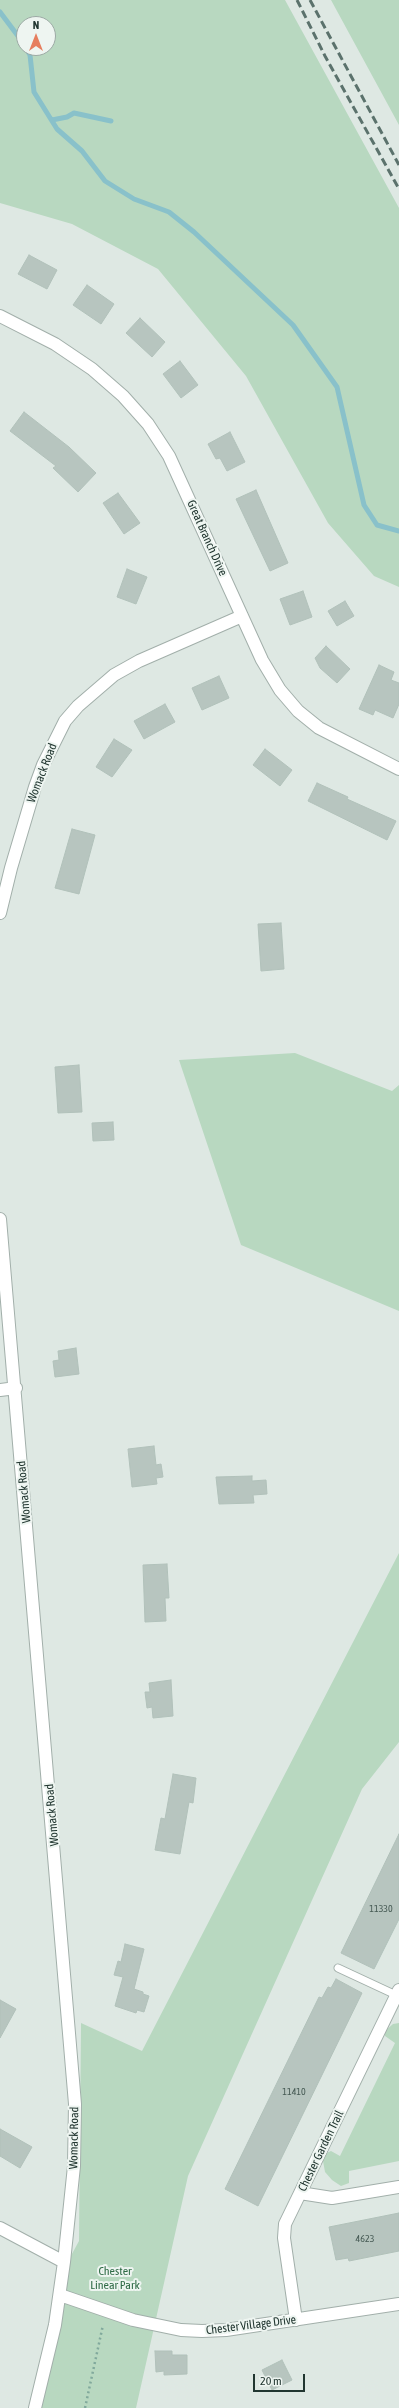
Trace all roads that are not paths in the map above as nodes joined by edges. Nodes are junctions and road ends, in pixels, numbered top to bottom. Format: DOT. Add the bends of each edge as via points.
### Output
graph roads {
  1 [pos="0,316"];
  2 [pos="242,616"];
  3 [pos="399,769"];
  4 [pos="0,913"];
  5 [pos="0,1219"];
  6 [pos="16,1388"];
  7 [pos="0,1390"];
  8 [pos="338,1968"];
  9 [pos="398,1993"];
  10 [pos="395,2011"];
  11 [pos="399,2187"];
  12 [pos="300,2193"];
  13 [pos="0,2228"];
  14 [pos="64,2262"];
  15 [pos="60,2295"];
  16 [pos="399,2304"];
  17 [pos="296,2320"];
  18 [pos="35,2408"];
  1 -- 2 [label="street, Great Branch Drive" via="55,344 92,370 123,396 148,424 184,485"];
  2 -- 3 [label="street, Great Branch Drive" via="262,660 280,690 298,711 342,742"];
  2 -- 4 [label="street, Womack Road" via="139,661 120,672 94,691 65,721 38,779"];
  5 -- 6 [label="street, Womack Road"];
  6 -- 7 [label="street"];
  6 -- 14 [label="street, Womack Road" via="75,2104 74,2166"];
  8 -- 9 [label="lane"];
  9 -- 10 [label="street, Chester Garden Trail"];
  10 -- 12 [label="street, Chester Garden Trail"];
  11 -- 12 [label="street" via="332,2198"];
  12 -- 17 [label="street, Chester Garden Trail" via="285,2224 284,2238"];
  13 -- 14 [label="street"];
  14 -- 15 [label="street, Womack Road"];
  15 -- 17 [label="street, Chester Village Drive" via="160,2327 195,2331 226,2330"];
  15 -- 18 [label="street, Womack Road"];
  16 -- 17 [label="street, Chester Village Drive"];
}
